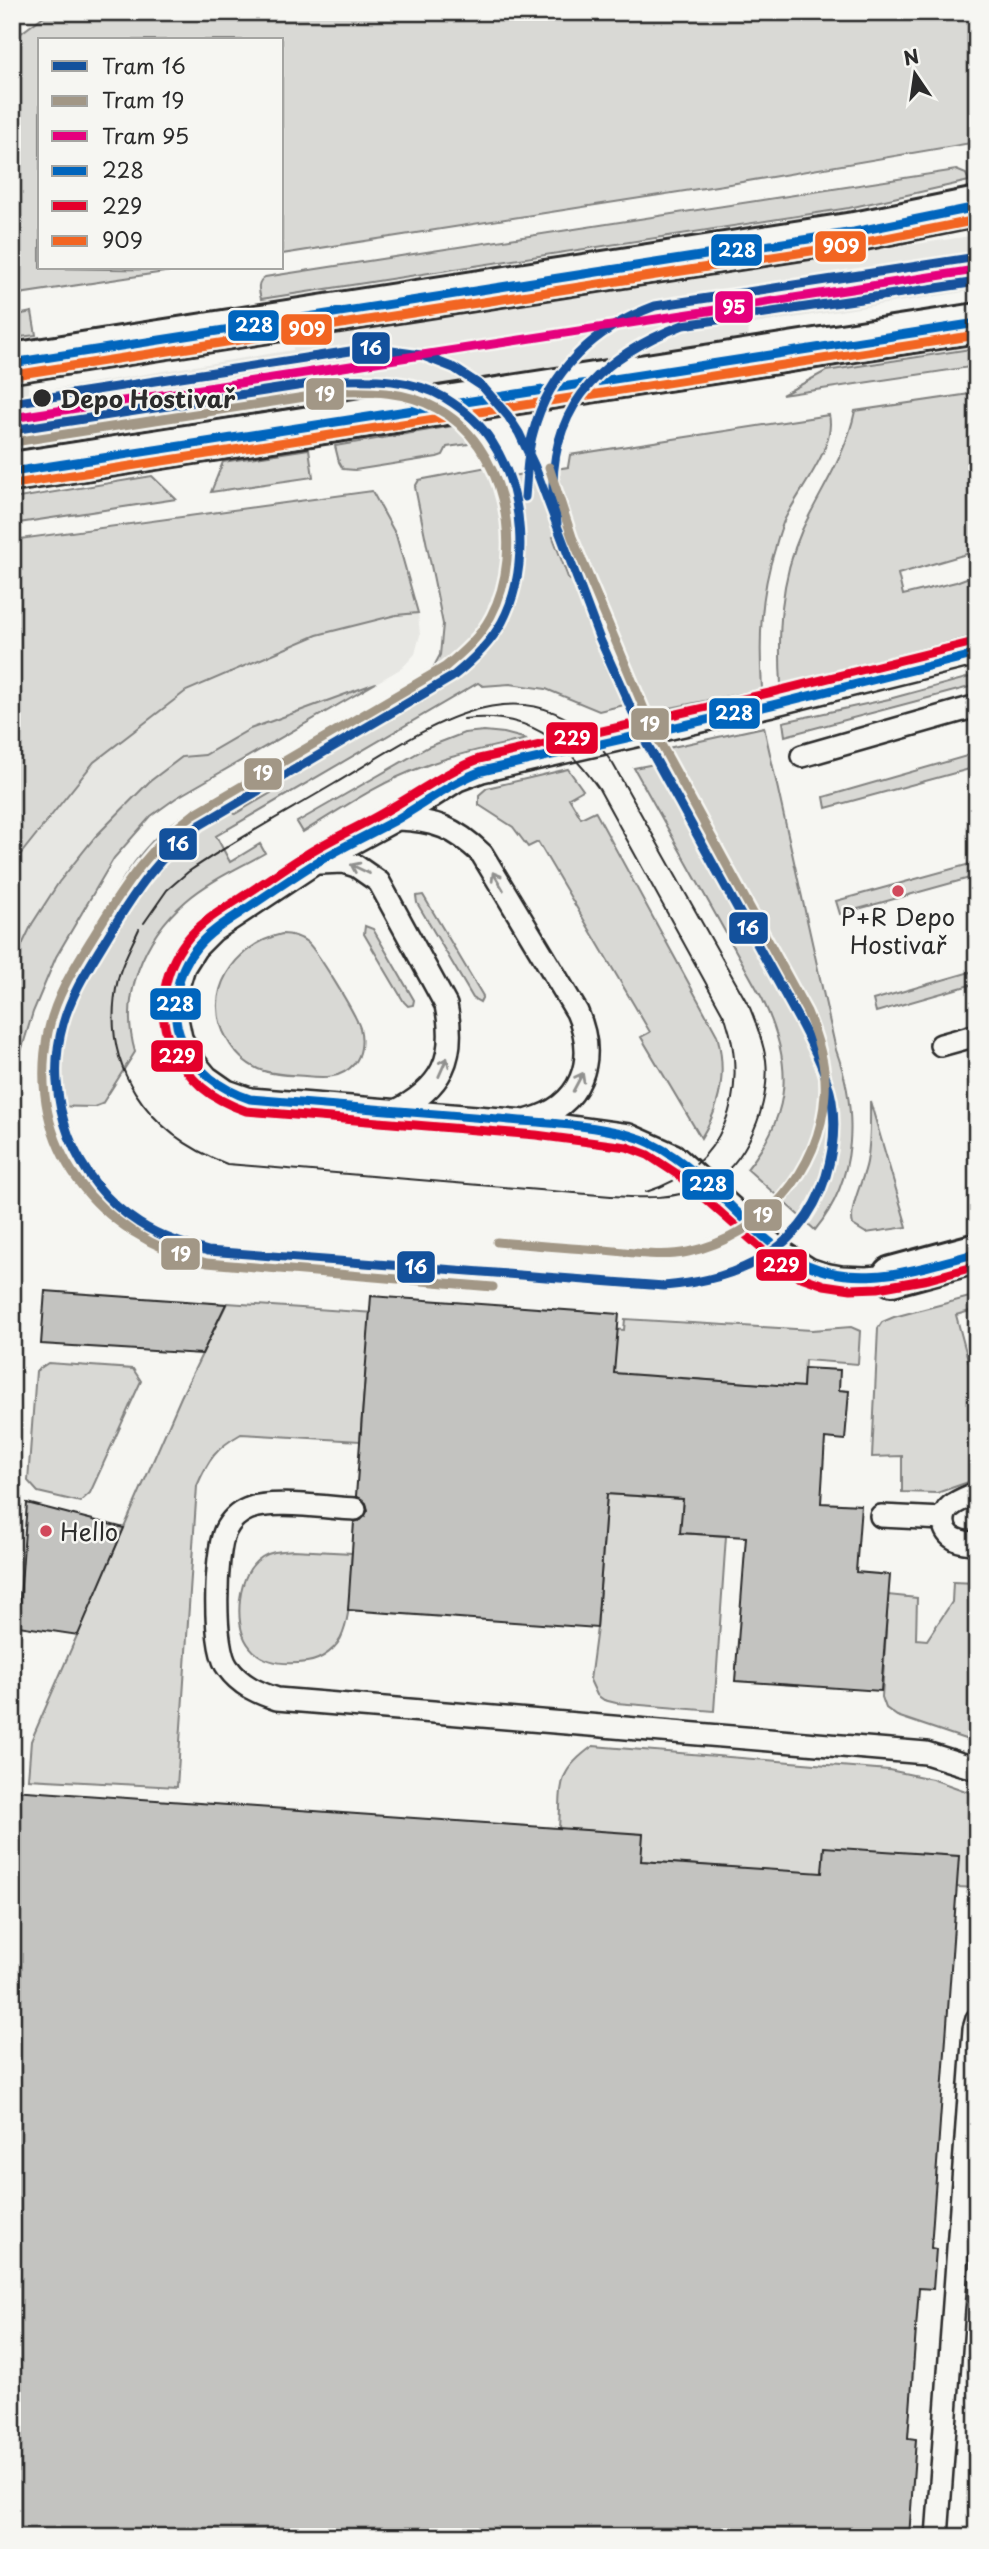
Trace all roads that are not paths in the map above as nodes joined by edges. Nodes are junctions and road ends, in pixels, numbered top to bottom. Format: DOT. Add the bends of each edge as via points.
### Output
graph roads {
  1 [pos="977,207"];
  2 [pos="977,323"];
  3 [pos="12,363"];
  4 [pos="12,472"];
  5 [pos="977,654"];
  6 [pos="977,706"];
  7 [pos="802,756"];
  8 [pos="397,819"];
  9 [pos="314,864"];
  10 [pos="977,1035"];
  11 [pos="941,1045"];
  12 [pos="394,1112"];
  13 [pos="526,1121"];
  14 [pos="977,1253"];
  15 [pos="892,1276"];
  16 [pos="977,1493"];
  17 [pos="355,1509"];
  18 [pos="881,1516"];
  19 [pos="944,1519"];
  20 [pos="977,1543"];
  21 [pos="977,1769"];
  22 [pos="977,2018"];
  23 [pos="936,2537"];
  1 -- 3 [label="main road" via="855,232"];
  2 -- 4 [label="main road"];
  5 -- 8 [label="lane" via="482,771 458,780"];
  6 -- 7 [label="lane"];
  8 -- 9 [label="lane"];
  13 -- 8 [label="lane, one-way" via="542,1117 570,1097 586,1066 585,1030 482,855 446,827"];
  12 -- 9 [label="lane, one-way" via="430,1089 442,1072 450,1050 446,1005 379,882 363,869 343,862"];
  9 -- 12 [label="lane" via="213,931 196,948 177,990 181,1038 207,1077 250,1099"];
  10 -- 11 [label="lane"];
  12 -- 13 [label="lane"];
  13 -- 15 [label="lane" via="604,1130 654,1144 674,1154 800,1264 841,1277"];
  14 -- 15 [label="main road"];
  16 -- 19 [label="lane" via="951,1506"];
  17 -- 21 [label="lane" via="263,1504 235,1516 226,1529 216,1626 219,1647 226,1667 255,1692 277,1699 926,1753"];
  18 -- 19 [label="lane"];
  19 -- 20 [label="lane" via="950,1536"];
  22 -- 23 [label="lane"];
}
